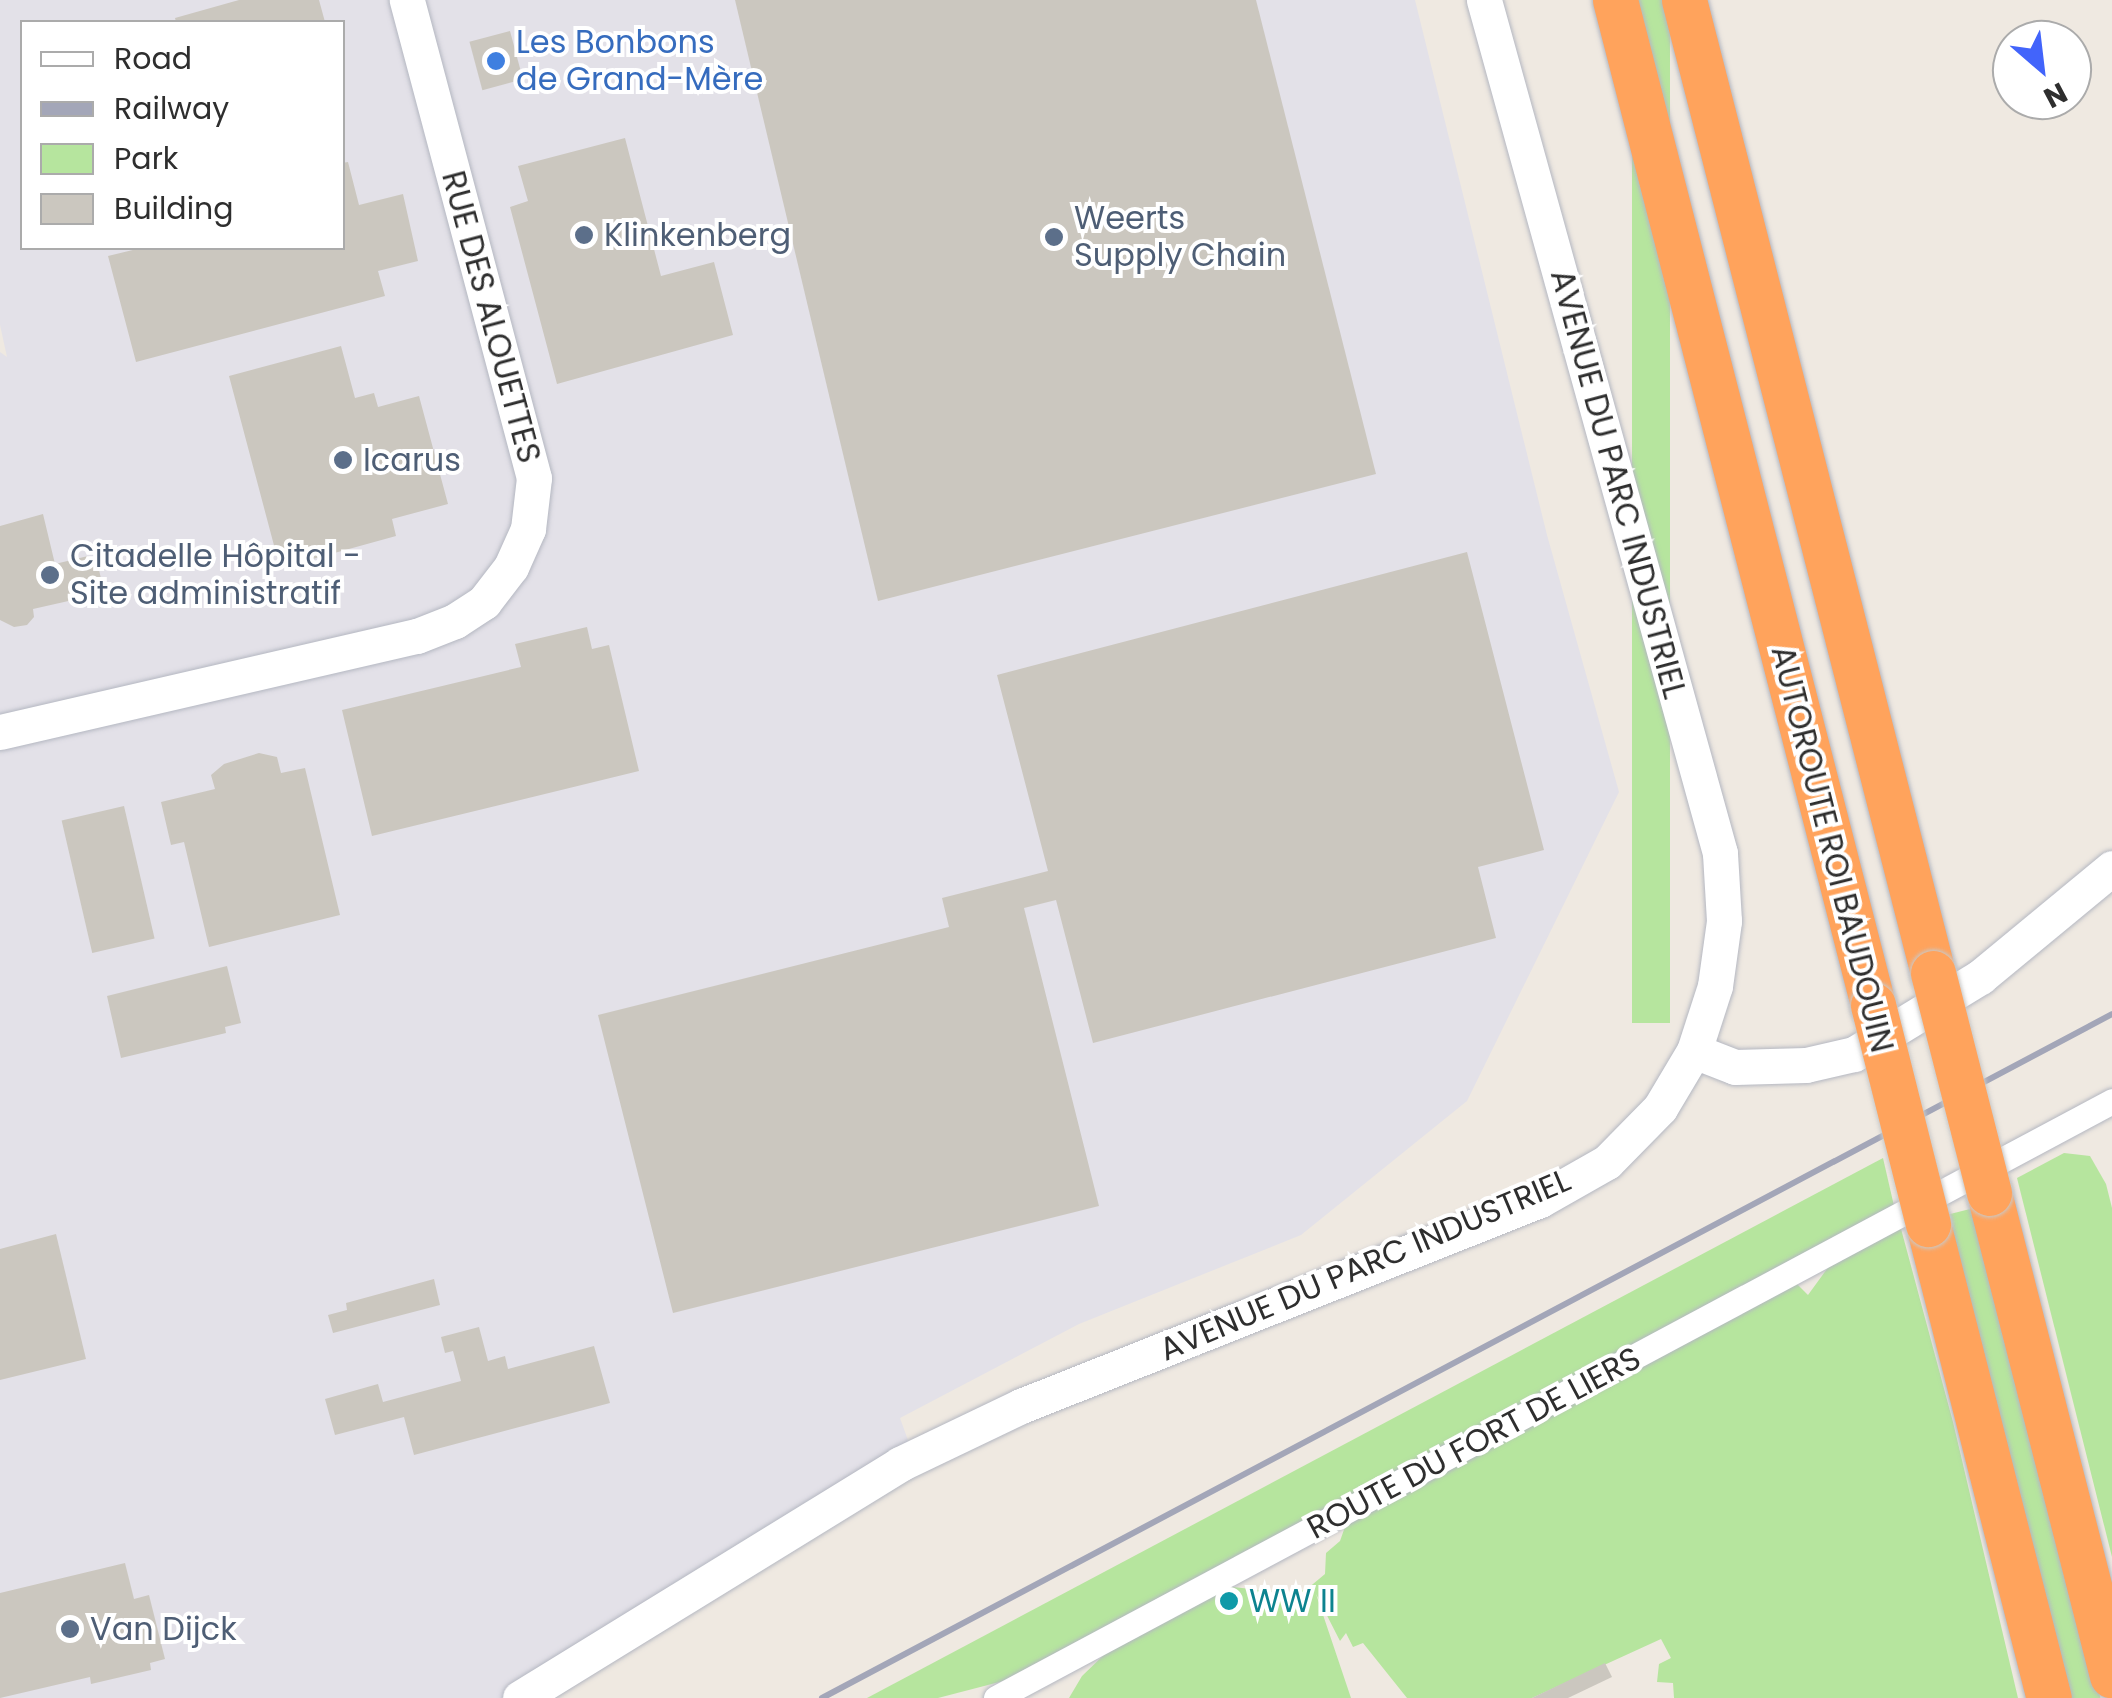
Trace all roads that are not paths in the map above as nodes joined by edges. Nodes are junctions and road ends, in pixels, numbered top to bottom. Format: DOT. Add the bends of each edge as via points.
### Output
graph roads {
  1 [pos="406,0"];
  2 [pos="1484,0"];
  3 [pos="1615,0"];
  4 [pos="1684,0"];
  5 [pos="0,732"];
  6 [pos="2112,868"];
  7 [pos="1694,1052"];
  8 [pos="2112,1101"];
  9 [pos="1956,1201"];
  10 [pos="2112,1676"];
  11 [pos="520,1698"];
  12 [pos="996,1698"];
  13 [pos="2049,1698"];
  1 -- 5 [label="street, RUE DES ALOUETTES" via="534,478 528,529 511,567 484,602 417,636"];
  2 -- 7 [label="street, AVENUE DU PARC INDUSTRIEL" via="1720,853 1724,922 1715,986"];
  3 -- 9 [label="highway, AUTOROUTE ROI BAUDOUIN, bridge" via="1873,1005"];
  4 -- 9 [label="highway, AUTOROUTE ROI BAUDOUIN, bridge" via="1933,974"];
  6 -- 7 [label="street" via="1980,978 1854,1054 1806,1065 1735,1067"];
  7 -- 11 [label="street, AVENUE DU PARC INDUSTRIEL" via="1660,1108 1607,1162 1540,1200 1022,1406 900,1464"];
  8 -- 9 [label="street, ROUTE DU FORT DE LIERS"];
  9 -- 10 [label="highway, AUTOROUTE ROI BAUDOUIN"];
  9 -- 12 [label="street, ROUTE DU FORT DE LIERS"];
  9 -- 13 [label="highway, AUTOROUTE ROI BAUDOUIN"];
}
